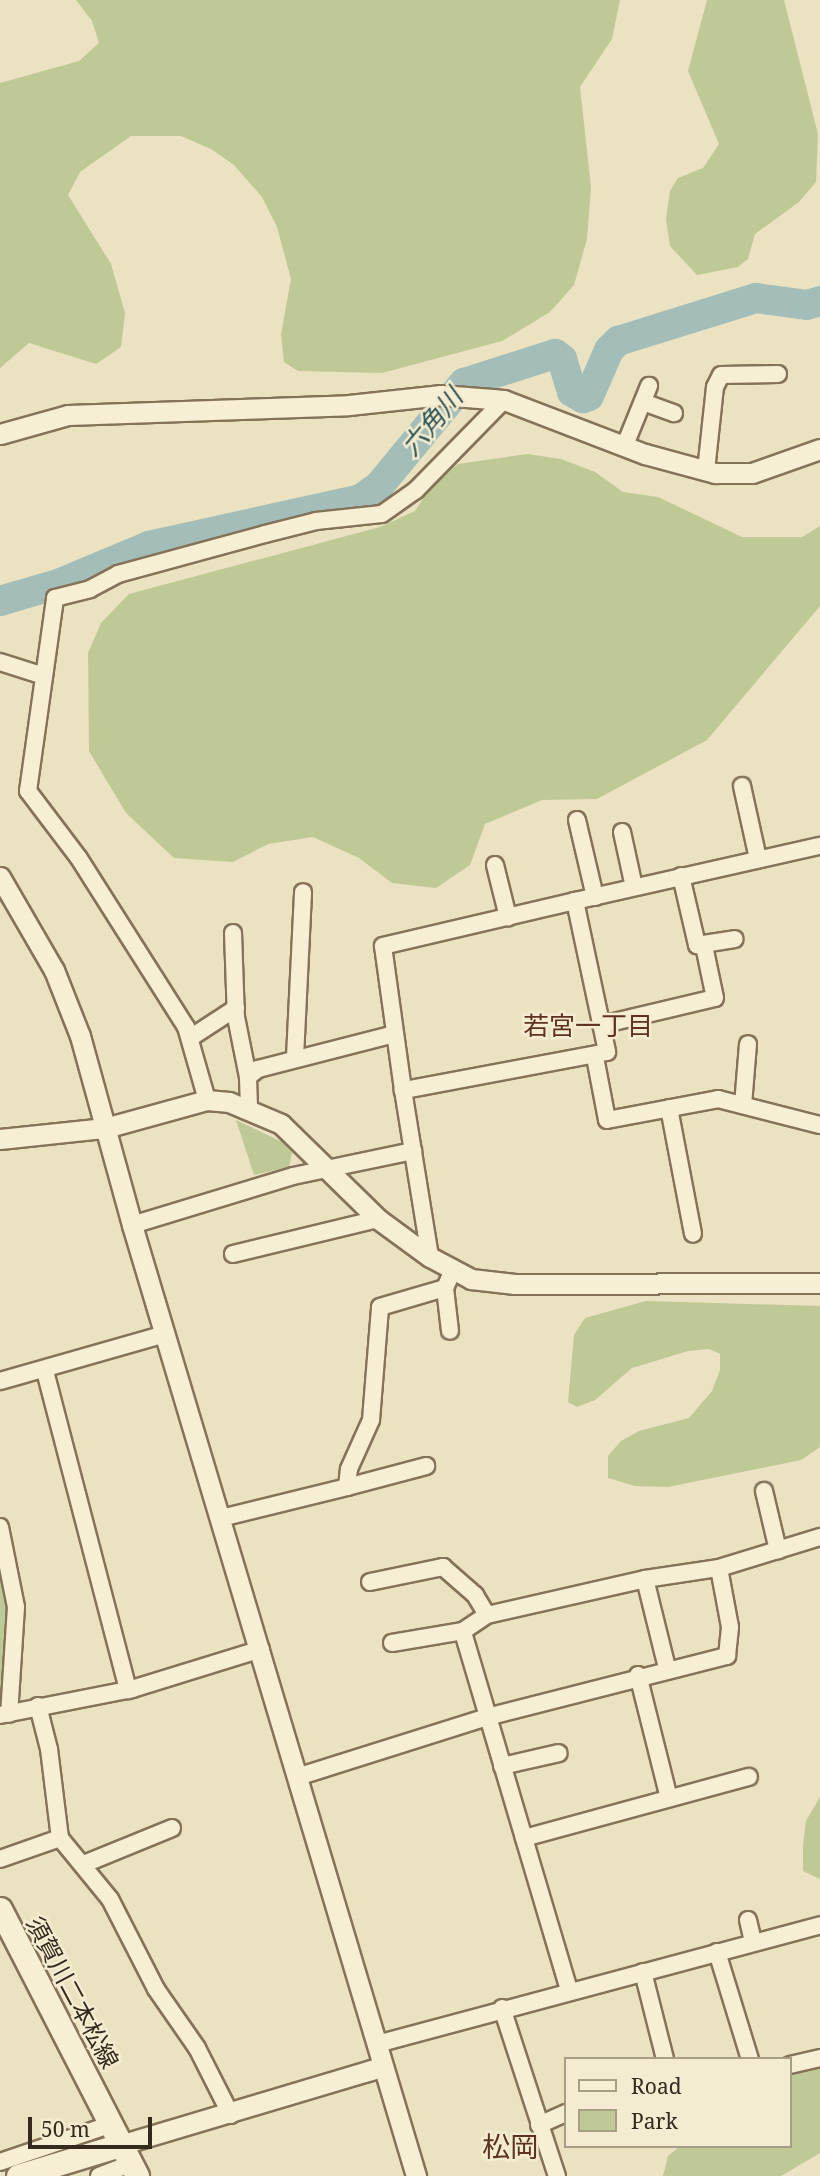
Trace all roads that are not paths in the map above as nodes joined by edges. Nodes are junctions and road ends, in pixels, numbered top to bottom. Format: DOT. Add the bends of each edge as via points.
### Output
graph roads {
  1 [pos="778,374"];
  2 [pos="504,400"];
  3 [pos="674,413"];
  4 [pos="0,434"];
  5 [pos="625,445"];
  6 [pos="820,449"];
  7 [pos="706,471"];
  8 [pos="0,663"];
  9 [pos="44,676"];
  10 [pos="742,786"];
  11 [pos="577,820"];
  12 [pos="622,832"];
  13 [pos="820,846"];
  14 [pos="758,859"];
  15 [pos="495,865"];
  16 [pos="681,876"];
  17 [pos="0,877"];
  18 [pos="634,887"];
  19 [pos="303,892"];
  20 [pos="595,897"];
  21 [pos="575,901"];
  22 [pos="508,917"];
  23 [pos="233,933"];
  24 [pos="735,939"];
  25 [pos="704,946"];
  26 [pos="236,1007"];
  27 [pos="601,1025"];
  28 [pos="394,1034"];
  29 [pos="190,1038"];
  30 [pos="748,1044"];
  31 [pos="295,1057"];
  32 [pos="595,1057"];
  33 [pos="248,1077"];
  34 [pos="403,1090"];
  35 [pos="207,1100"];
  36 [pos="743,1105"];
  37 [pos="249,1107"];
  38 [pos="669,1108"];
  39 [pos="820,1125"];
  40 [pos="105,1128"];
  41 [pos="0,1139"];
  42 [pos="413,1151"];
  43 [pos="326,1168"];
  44 [pos="378,1219"];
  45 [pos="132,1225"];
  46 [pos="693,1234"];
  47 [pos="233,1254"];
  48 [pos="430,1257"];
  49 [pos="449,1279"];
  50 [pos="820,1283"];
  51 [pos="450,1331"];
  52 [pos="165,1334"];
  53 [pos="46,1371"];
  54 [pos="0,1381"];
  55 [pos="426,1466"];
  56 [pos="347,1487"];
  57 [pos="764,1491"];
  58 [pos="221,1518"];
  59 [pos="0,1527"];
  60 [pos="820,1537"];
  61 [pos="778,1550"];
  62 [pos="719,1568"];
  63 [pos="645,1579"];
  64 [pos="370,1582"];
  65 [pos="486,1615"];
  66 [pos="463,1631"];
  67 [pos="391,1643"];
  68 [pos="261,1649"];
  69 [pos="667,1668"];
  70 [pos="638,1675"];
  71 [pos="128,1690"];
  72 [pos="38,1706"];
  73 [pos="4,1715"];
  74 [pos="487,1717"];
  75 [pos="559,1753"];
  76 [pos="502,1766"];
  77 [pos="297,1777"];
  78 [pos="749,1777"];
  79 [pos="669,1798"];
  80 [pos="173,1828"];
  81 [pos="61,1838"];
  82 [pos="524,1838"];
  83 [pos="0,1859"];
  84 [pos="83,1864"];
  85 [pos="0,1909"];
  86 [pos="748,1920"];
  87 [pos="820,1925"];
  88 [pos="753,1942"];
  89 [pos="717,1952"];
  90 [pos="643,1972"];
  91 [pos="569,1990"];
  92 [pos="502,2008"];
  93 [pos="377,2044"];
  94 [pos="664,2057"];
  95 [pos="749,2057"];
  96 [pos="820,2057"];
  97 [pos="792,2064"];
  98 [pos="383,2067"];
  99 [pos="564,2114"];
  100 [pos="231,2115"];
  101 [pos="539,2125"];
  102 [pos="126,2152"];
  103 [pos="0,2162"];
  104 [pos="18,2176"];
  105 [pos="99,2176"];
  106 [pos="415,2176"];
  107 [pos="556,2176"];
  1 -- 7 [label="street" via="721,375 715,387"];
  2 -- 4 [label="street" via="422,395 349,405 68,415"];
  2 -- 5 [label="street"];
  2 -- 9 [label="street" via="416,490 382,513 316,521 254,537 118,574 90,589 55,598"];
  3 -- 5 [label="street" via="646,394"];
  5 -- 7 [label="street"];
  6 -- 7 [label="street" via="752,473"];
  8 -- 9 [label="street"];
  9 -- 29 [label="street" via="28,791 78,857"];
  10 -- 14 [label="street"];
  11 -- 20 [label="street"];
  12 -- 18 [label="street"];
  13 -- 14 [label="street"];
  14 -- 16 [label="street"];
  15 -- 22 [label="street"];
  16 -- 18 [label="street"];
  16 -- 25 [label="street" via="697,945"];
  17 -- 40 [label="street" via="63,991"];
  18 -- 20 [label="street"];
  19 -- 31 [label="street"];
  20 -- 21 [label="street"];
  21 -- 22 [label="street"];
  21 -- 27 [label="street"];
  22 -- 28 [label="street" via="383,946"];
  23 -- 26 [label="street"];
  24 -- 25 [label="street"];
  25 -- 27 [label="street" via="715,998"];
  26 -- 29 [label="street"];
  26 -- 33 [label="street"];
  27 -- 32 [label="street" via="607,1052"];
  28 -- 31 [label="street"];
  28 -- 34 [label="street"];
  29 -- 35 [label="street"];
  30 -- 36 [label="street"];
  31 -- 33 [label="street"];
  32 -- 34 [label="street"];
  32 -- 38 [label="street" via="607,1120"];
  33 -- 37 [label="street"];
  34 -- 42 [label="street"];
  35 -- 37 [label="street"];
  35 -- 40 [label="street"];
  36 -- 38 [label="street" via="710,1099"];
  36 -- 39 [label="street"];
  37 -- 43 [label="street" via="281,1124"];
  38 -- 46 [label="street"];
  40 -- 41 [label="street"];
  40 -- 45 [label="street"];
  42 -- 43 [label="street"];
  42 -- 48 [label="street"];
  43 -- 44 [label="street"];
  43 -- 45 [label="street"];
  44 -- 47 [label="street"];
  44 -- 48 [label="street"];
  45 -- 52 [label="street"];
  48 -- 49 [label="street"];
  49 -- 50 [label="street" via="491,1284"];
  49 -- 51 [label="street"];
  49 -- 56 [label="street" via="380,1307 371,1420 349,1469"];
  52 -- 53 [label="street"];
  52 -- 58 [label="street"];
  53 -- 54 [label="street"];
  53 -- 71 [label="street"];
  55 -- 56 [label="street"];
  56 -- 58 [label="street"];
  57 -- 61 [label="street"];
  58 -- 68 [label="street"];
  59 -- 73 [label="street" via="16,1607"];
  60 -- 61 [label="street"];
  61 -- 62 [label="street"];
  62 -- 63 [label="street"];
  62 -- 69 [label="street" via="730,1627 727,1656"];
  63 -- 65 [label="street"];
  63 -- 69 [label="street"];
  64 -- 65 [label="street" via="443,1567 475,1595"];
  65 -- 66 [label="street"];
  66 -- 67 [label="street"];
  66 -- 74 [label="street"];
  68 -- 71 [label="street"];
  68 -- 77 [label="street"];
  69 -- 70 [label="street"];
  70 -- 74 [label="street"];
  70 -- 79 [label="street"];
  71 -- 72 [label="street"];
  72 -- 73 [label="street"];
  72 -- 81 [label="street"];
  74 -- 76 [label="street"];
  74 -- 77 [label="street"];
  75 -- 76 [label="street"];
  76 -- 82 [label="street"];
  77 -- 93 [label="street"];
  78 -- 79 [label="street"];
  79 -- 82 [label="street"];
  80 -- 84 [label="street"];
  81 -- 83 [label="street"];
  81 -- 84 [label="street"];
  82 -- 91 [label="street"];
  84 -- 100 [label="street" via="122,1919 156,1989 197,2048"];
  85 -- 102 [label="main road, 須賀川二本松線"];
  86 -- 88 [label="street"];
  87 -- 88 [label="street"];
  88 -- 89 [label="street"];
  89 -- 90 [label="street"];
  89 -- 95 [label="street"];
  90 -- 91 [label="street"];
  90 -- 94 [label="street"];
  91 -- 92 [label="street"];
  92 -- 93 [label="street"];
  92 -- 101 [label="street"];
  93 -- 98 [label="street"];
  96 -- 97 [label="street"];
  98 -- 100 [label="street"];
  98 -- 106 [label="street"];
  99 -- 101 [label="street"];
  100 -- 102 [label="street"];
  101 -- 107 [label="street"];
  102 -- 103 [label="street"];
  102 -- 104 [label="main road"];
  102 -- 105 [label="street"];
}
